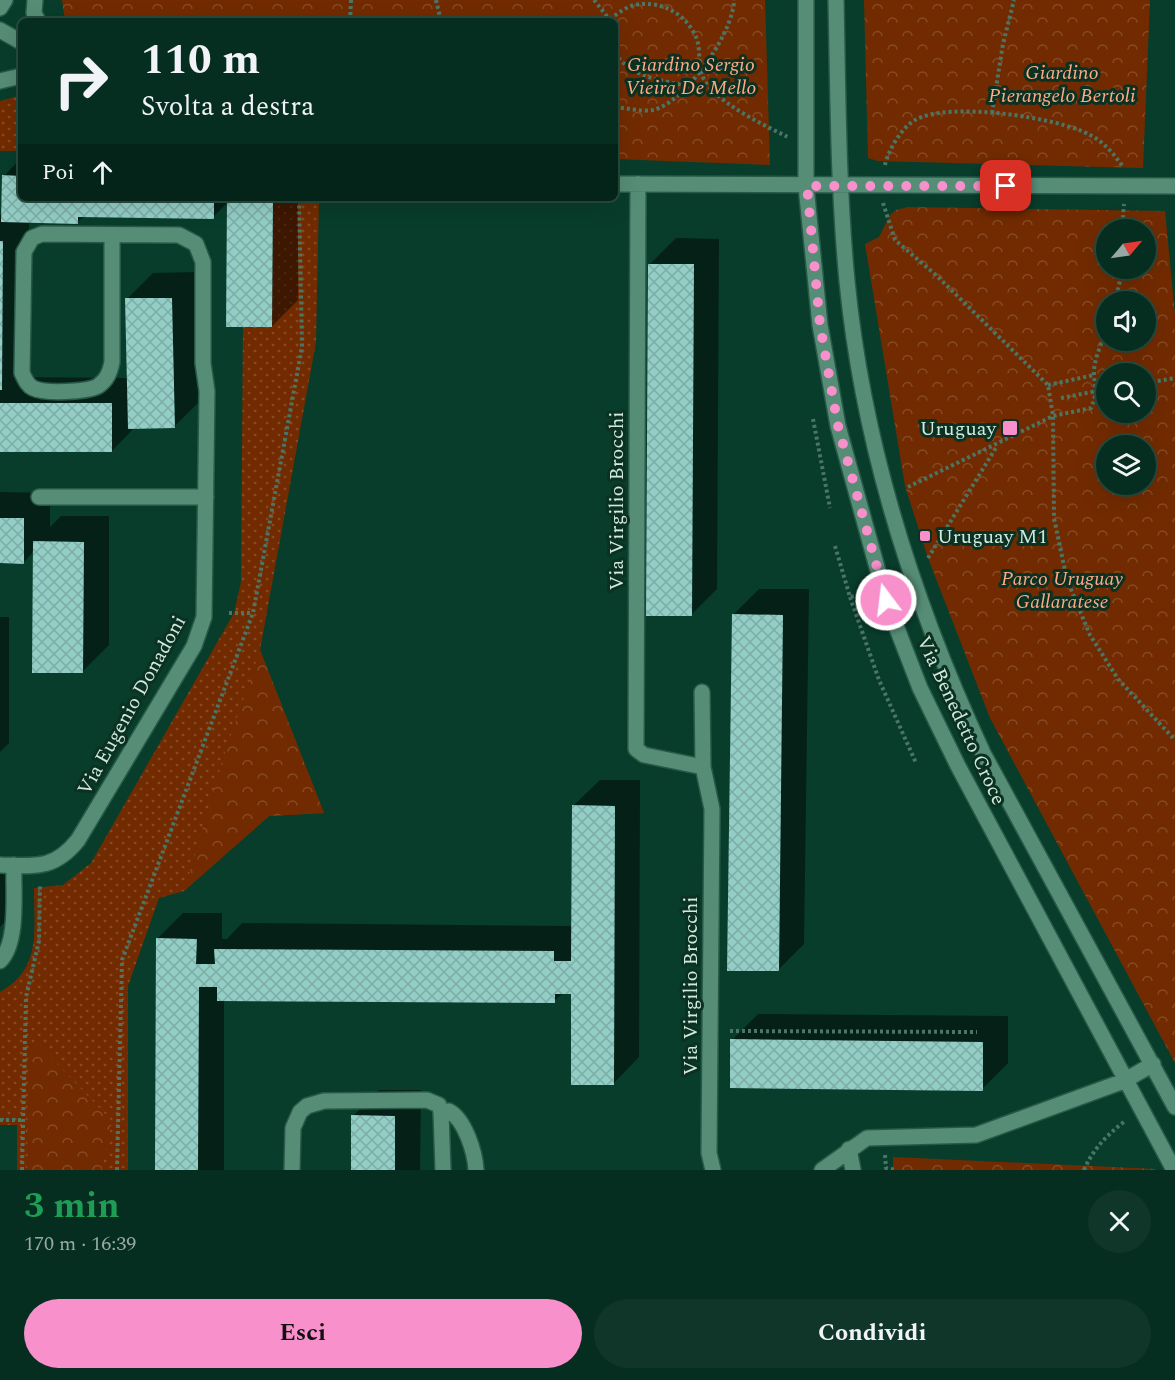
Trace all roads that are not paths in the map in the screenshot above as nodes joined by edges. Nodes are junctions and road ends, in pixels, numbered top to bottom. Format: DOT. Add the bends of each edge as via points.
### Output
graph roads {
  1 [pos="4,0"];
  2 [pos="35,0"];
  3 [pos="806,0"];
  4 [pos="837,0"];
  5 [pos="0,8"];
  6 [pos="36,18"];
  7 [pos="0,30"];
  8 [pos="18,40"];
  9 [pos="18,77"];
  10 [pos="0,81"];
  11 [pos="618,184"];
  12 [pos="638,184"];
  13 [pos="807,186"];
  14 [pos="840,186"];
  15 [pos="1175,186"];
  16 [pos="112,235"];
  17 [pos="39,497"];
  18 [pos="206,497"];
  19 [pos="702,692"];
  20 [pos="703,766"];
  21 [pos="7,865"];
  22 [pos="0,961"];
  23 [pos="1153,1064"];
  24 [pos="1124,1081"];
  25 [pos="1175,1107"];
  26 [pos="441,1116"];
  27 [pos="849,1149"];
  28 [pos="292,1170"];
  29 [pos="443,1170"];
  30 [pos="476,1170"];
  31 [pos="713,1170"];
  32 [pos="822,1170"];
  33 [pos="853,1170"];
  34 [pos="1174,1170"];
  1 -- 5 [label="street"];
  2 -- 6 [label="street"];
  3 -- 13 [label="street, Via Benedetto Croce"];
  4 -- 14 [label="street, Via Benedetto Croce"];
  7 -- 8 [label="street"];
  9 -- 10 [label="street"];
  11 -- 12 [label="street"];
  12 -- 13 [label="street"];
  12 -- 20 [label="street, Via Virgilio Brocchi" via="636,749 644,756"];
  13 -- 14 [label="street"];
  13 -- 24 [label="street, Via Benedetto Croce" via="820,325 838,426 886,600 920,688 958,766"];
  14 -- 15 [label="street"];
  14 -- 23 [label="street, Via Benedetto Croce" via="847,282 869,415 891,506 932,636 983,753"];
  16 -- 16 [label="street, Via Eugenio Donadoni" via="42,234 26,244 22,364 26,382 33,388 52,392 87,389 96,387 109,374"];
  16 -- 18 [label="street, Via Eugenio Donadoni" via="179,235 196,244 201,252 207,391"];
  17 -- 18 [label="street"];
  18 -- 21 [label="street, Via Eugenio Donadoni" via="205,607 199,636 78,840 62,858 40,866"];
  19 -- 20 [label="street, Via Virgilio Brocchi"];
  20 -- 31 [label="street, Via Virgilio Brocchi" via="712,809 709,1153"];
  21 -- 22 [label="street" via="12,936"];
  23 -- 24 [label="street"];
  23 -- 25 [label="street, Via Benedetto Croce"];
  24 -- 27 [label="street" via="976,1136 876,1136"];
  24 -- 34 [label="street, Via Benedetto Croce"];
  26 -- 28 [label="street" via="439,1105 427,1100 315,1102 295,1120"];
  26 -- 29 [label="street"];
  26 -- 30 [label="street" via="449,1111 454,1115 472,1147"];
  27 -- 32 [label="street"];
  27 -- 33 [label="street"];
}
